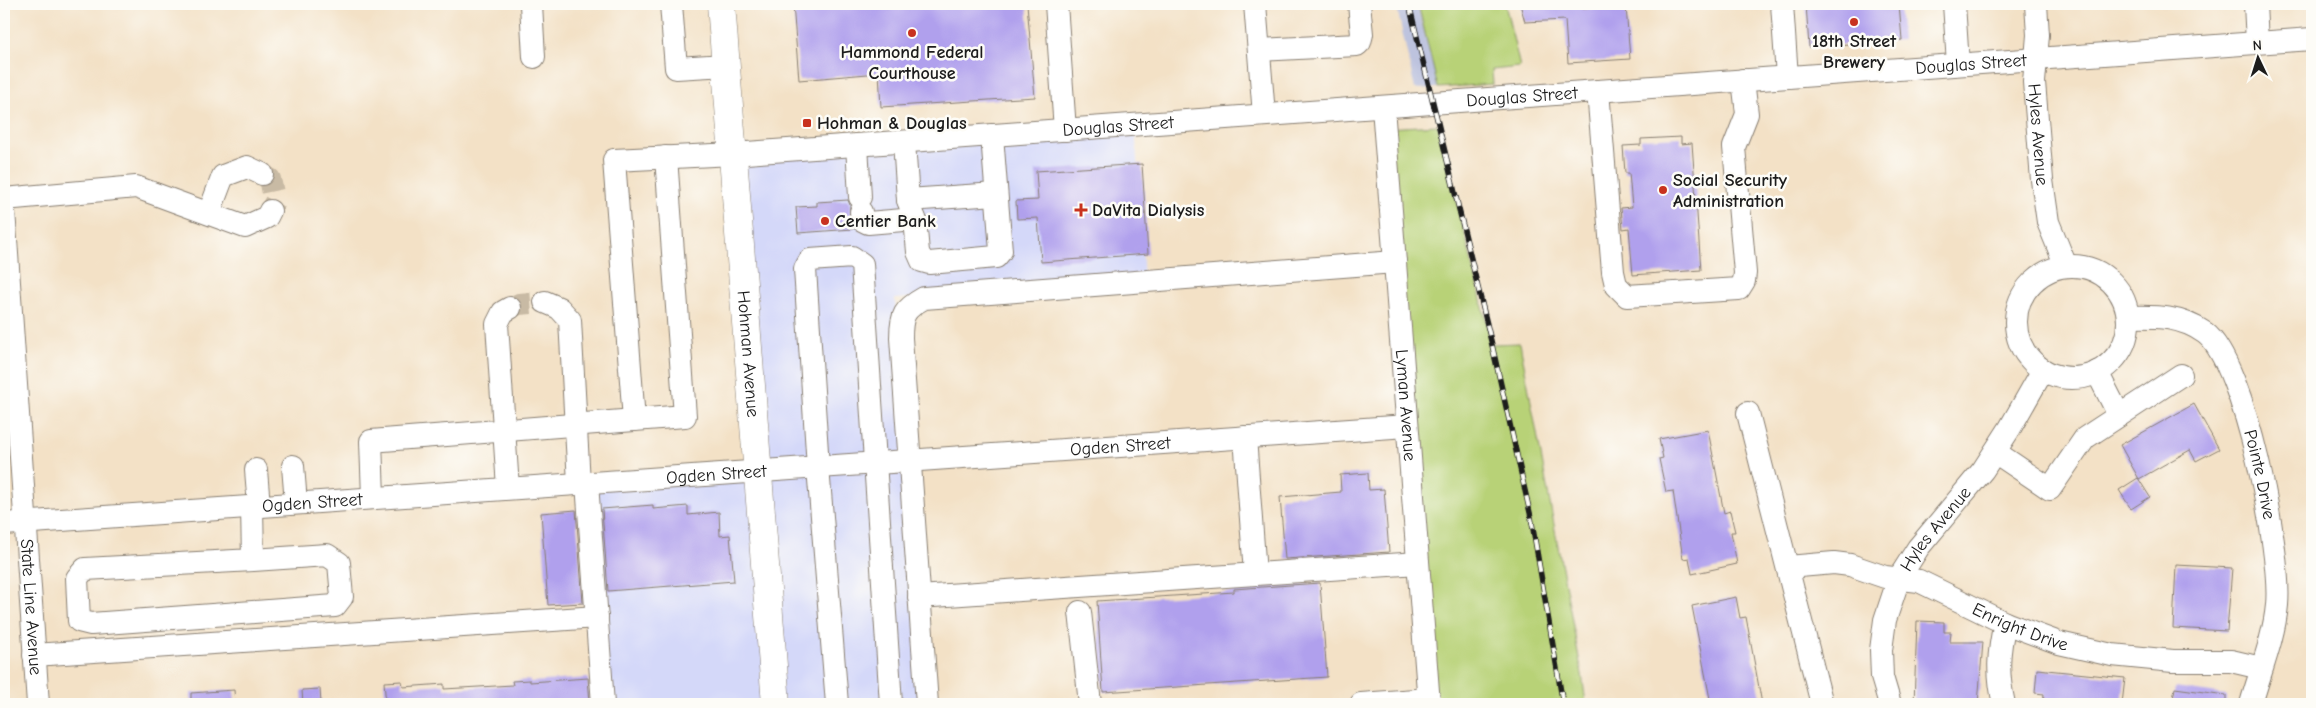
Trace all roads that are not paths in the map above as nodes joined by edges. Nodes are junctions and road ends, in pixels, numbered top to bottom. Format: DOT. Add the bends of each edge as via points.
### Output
graph roads {
  1 [pos="531,4"];
  2 [pos="671,4"];
  3 [pos="721,4"];
  4 [pos="1056,4"];
  5 [pos="1255,4"];
  6 [pos="1360,4"];
  7 [pos="1782,4"];
  8 [pos="1954,4"];
  9 [pos="2036,4"];
  10 [pos="2254,4"];
  11 [pos="2312,38"];
  12 [pos="2257,42"];
  13 [pos="1259,50"];
  14 [pos="534,57"];
  15 [pos="2036,59"];
  16 [pos="1958,64"];
  17 [pos="726,65"];
  18 [pos="1787,77"];
  19 [pos="1743,80"];
  20 [pos="1598,91"];
  21 [pos="1383,106"];
  22 [pos="1264,115"];
  23 [pos="1065,130"];
  24 [pos="992,135"];
  25 [pos="904,142"];
  26 [pos="857,145"];
  27 [pos="733,154"];
  28 [pos="666,157"];
  29 [pos="262,174"];
  30 [pos="996,194"];
  31 [pos="4,199"];
  32 [pos="4,210"];
  33 [pos="912,210"];
  34 [pos="270,211"];
  35 [pos="209,213"];
  36 [pos="5,258"];
  37 [pos="1395,262"];
  38 [pos="2066,266"];
  39 [pos="546,302"];
  40 [pos="510,308"];
  41 [pos="2128,317"];
  42 [pos="2043,370"];
  43 [pos="2097,372"];
  44 [pos="2182,375"];
  45 [pos="1748,413"];
  46 [pos="2119,415"];
  47 [pos="634,420"];
  48 [pos="576,424"];
  49 [pos="1407,426"];
  50 [pos="504,430"];
  51 [pos="1245,437"];
  52 [pos="1995,452"];
  53 [pos="908,461"];
  54 [pos="875,463"];
  55 [pos="292,466"];
  56 [pos="818,467"];
  57 [pos="256,470"];
  58 [pos="759,471"];
  59 [pos="583,483"];
  60 [pos="508,488"];
  61 [pos="374,497"];
  62 [pos="296,503"];
  63 [pos="255,506"];
  64 [pos="15,523"];
  65 [pos="253,560"];
  66 [pos="1418,563"];
  67 [pos="1788,567"];
  68 [pos="1255,574"];
  69 [pos="1899,578"];
  70 [pos="919,597"];
  71 [pos="1080,612"];
  72 [pos="597,617"];
  73 [pos="2004,623"];
  74 [pos="34,654"];
  75 [pos="2261,668"];
  76 [pos="1429,702"];
  77 [pos="38,704"];
  78 [pos="603,704"];
  79 [pos="776,704"];
  80 [pos="838,704"];
  81 [pos="891,704"];
  82 [pos="927,704"];
  83 [pos="1090,704"];
  84 [pos="1361,704"];
  85 [pos="1822,704"];
  86 [pos="1890,704"];
  87 [pos="2004,704"];
  88 [pos="2251,704"];
  1 -- 14 [label="street"];
  2 -- 17 [label="street" via="676,68"];
  3 -- 17 [label="main road, Hohman Avenue"];
  4 -- 23 [label="street"];
  5 -- 13 [label="street"];
  6 -- 13 [label="street" via="1362,34 1357,44"];
  7 -- 18 [label="street"];
  8 -- 16 [label="street"];
  9 -- 15 [label="street, Hyles Avenue"];
  10 -- 12 [label="street"];
  11 -- 12 [label="street, Douglas Street"];
  12 -- 15 [label="street, Douglas Street"];
  13 -- 22 [label="street"];
  15 -- 16 [label="street, Douglas Street"];
  15 -- 38 [label="street, Hyles Avenue" via="2034,82 2048,222"];
  16 -- 18 [label="street, Douglas Street"];
  17 -- 27 [label="main road, Hohman Avenue"];
  18 -- 19 [label="street, Douglas Street"];
  19 -- 20 [label="street, Douglas Street"];
  19 -- 20 [label="street" via="1747,114 1734,147 1744,273 1739,289 1627,296 1616,285"];
  20 -- 21 [label="street, Douglas Street"];
  21 -- 22 [label="street, Douglas Street"];
  21 -- 37 [label="street, Lyman Avenue"];
  22 -- 23 [label="street, Douglas Street"];
  23 -- 24 [label="street, Douglas Street"];
  24 -- 25 [label="street, Douglas Street"];
  24 -- 30 [label="street"];
  25 -- 26 [label="street, Douglas Street"];
  25 -- 33 [label="street"];
  26 -- 27 [label="street, Douglas Street"];
  26 -- 33 [label="street" via="862,220 868,223"];
  27 -- 28 [label="street, Douglas Street"];
  27 -- 58 [label="main road, Hohman Avenue"];
  28 -- 47 [label="street" via="685,416"];
  28 -- 47 [label="street, Douglas Street" via="614,160"];
  29 -- 35 [label="street" via="247,167 223,176"];
  30 -- 33 [label="street"];
  30 -- 33 [label="street" via="1001,251 996,257 922,261"];
  31 -- 35 [label="street" via="136,187"];
  32 -- 36 [label="street, State Line Avenue"];
  34 -- 35 [label="street" via="267,217 245,227"];
  36 -- 64 [label="street, State Line Avenue"];
  37 -- 49 [label="street, Lyman Avenue"];
  37 -- 53 [label="street" via="924,298 906,310 901,322"];
  38 -- 41 [label="street" via="2084,267 2101,274 2124,300"];
  38 -- 42 [label="street" via="2035,280 2024,294 2018,310 2016,327 2021,344"];
  39 -- 48 [label="street" via="559,308 570,320"];
  40 -- 50 [label="street" via="503,312 497,324"];
  41 -- 43 [label="street" via="2127,334 2121,350 2111,363"];
  41 -- 75 [label="street, Pointe Drive" via="2160,316 2185,321 2206,334 2221,354 2241,400 2256,450 2276,578 2274,626"];
  42 -- 43 [label="street" via="2060,377 2079,378"];
  42 -- 52 [label="street, Hyles Avenue"];
  43 -- 46 [label="street"];
  44 -- 46 [label="street"];
  45 -- 67 [label="street"];
  46 -- 52 [label="street" via="2085,438 2050,489"];
  47 -- 48 [label="street"];
  48 -- 50 [label="street"];
  48 -- 59 [label="street"];
  49 -- 51 [label="street, Ogden Street"];
  49 -- 66 [label="street, Lyman Avenue"];
  50 -- 60 [label="street"];
  50 -- 61 [label="street" via="371,441"];
  51 -- 53 [label="street, Ogden Street"];
  51 -- 68 [label="street"];
  52 -- 69 [label="street, Hyles Avenue" via="1918,548"];
  53 -- 54 [label="street, Ogden Street"];
  53 -- 70 [label="street"];
  54 -- 56 [label="street, Ogden Street"];
  54 -- 56 [label="street" via="862,264 852,257 810,260 805,270"];
  54 -- 81 [label="street"];
  55 -- 62 [label="street"];
  56 -- 58 [label="street, Ogden Street"];
  56 -- 80 [label="street"];
  57 -- 63 [label="street"];
  58 -- 59 [label="street, Ogden Street"];
  58 -- 79 [label="main road, Hohman Avenue"];
  59 -- 60 [label="street, Ogden Street"];
  59 -- 72 [label="street"];
  60 -- 61 [label="street, Ogden Street"];
  61 -- 62 [label="street, Ogden Street"];
  62 -- 63 [label="street, Ogden Street"];
  63 -- 64 [label="street, Ogden Street"];
  63 -- 65 [label="street"];
  64 -- 74 [label="street, State Line Avenue"];
  65 -- 65 [label="street" via="85,569 77,578 79,621 91,624 335,606 342,597 339,563 327,555"];
  66 -- 68 [label="street"];
  66 -- 76 [label="street, Lyman Avenue"];
  67 -- 69 [label="street, Enright Drive" via="1834,563"];
  67 -- 85 [label="street"];
  68 -- 70 [label="street"];
  69 -- 73 [label="street, Enright Drive" via="1919,580"];
  69 -- 86 [label="street, Hyles Avenue" via="1881,650 1882,677"];
  70 -- 82 [label="street"];
  71 -- 83 [label="street"];
  72 -- 74 [label="street"];
  72 -- 78 [label="street"];
  73 -- 75 [label="street, Enright Drive" via="2059,643 2112,655 2231,661"];
  73 -- 87 [label="street" via="1998,680"];
  74 -- 77 [label="street, State Line Avenue"];
  75 -- 88 [label="street, Pointe Drive"];
  76 -- 84 [label="street"];
}
